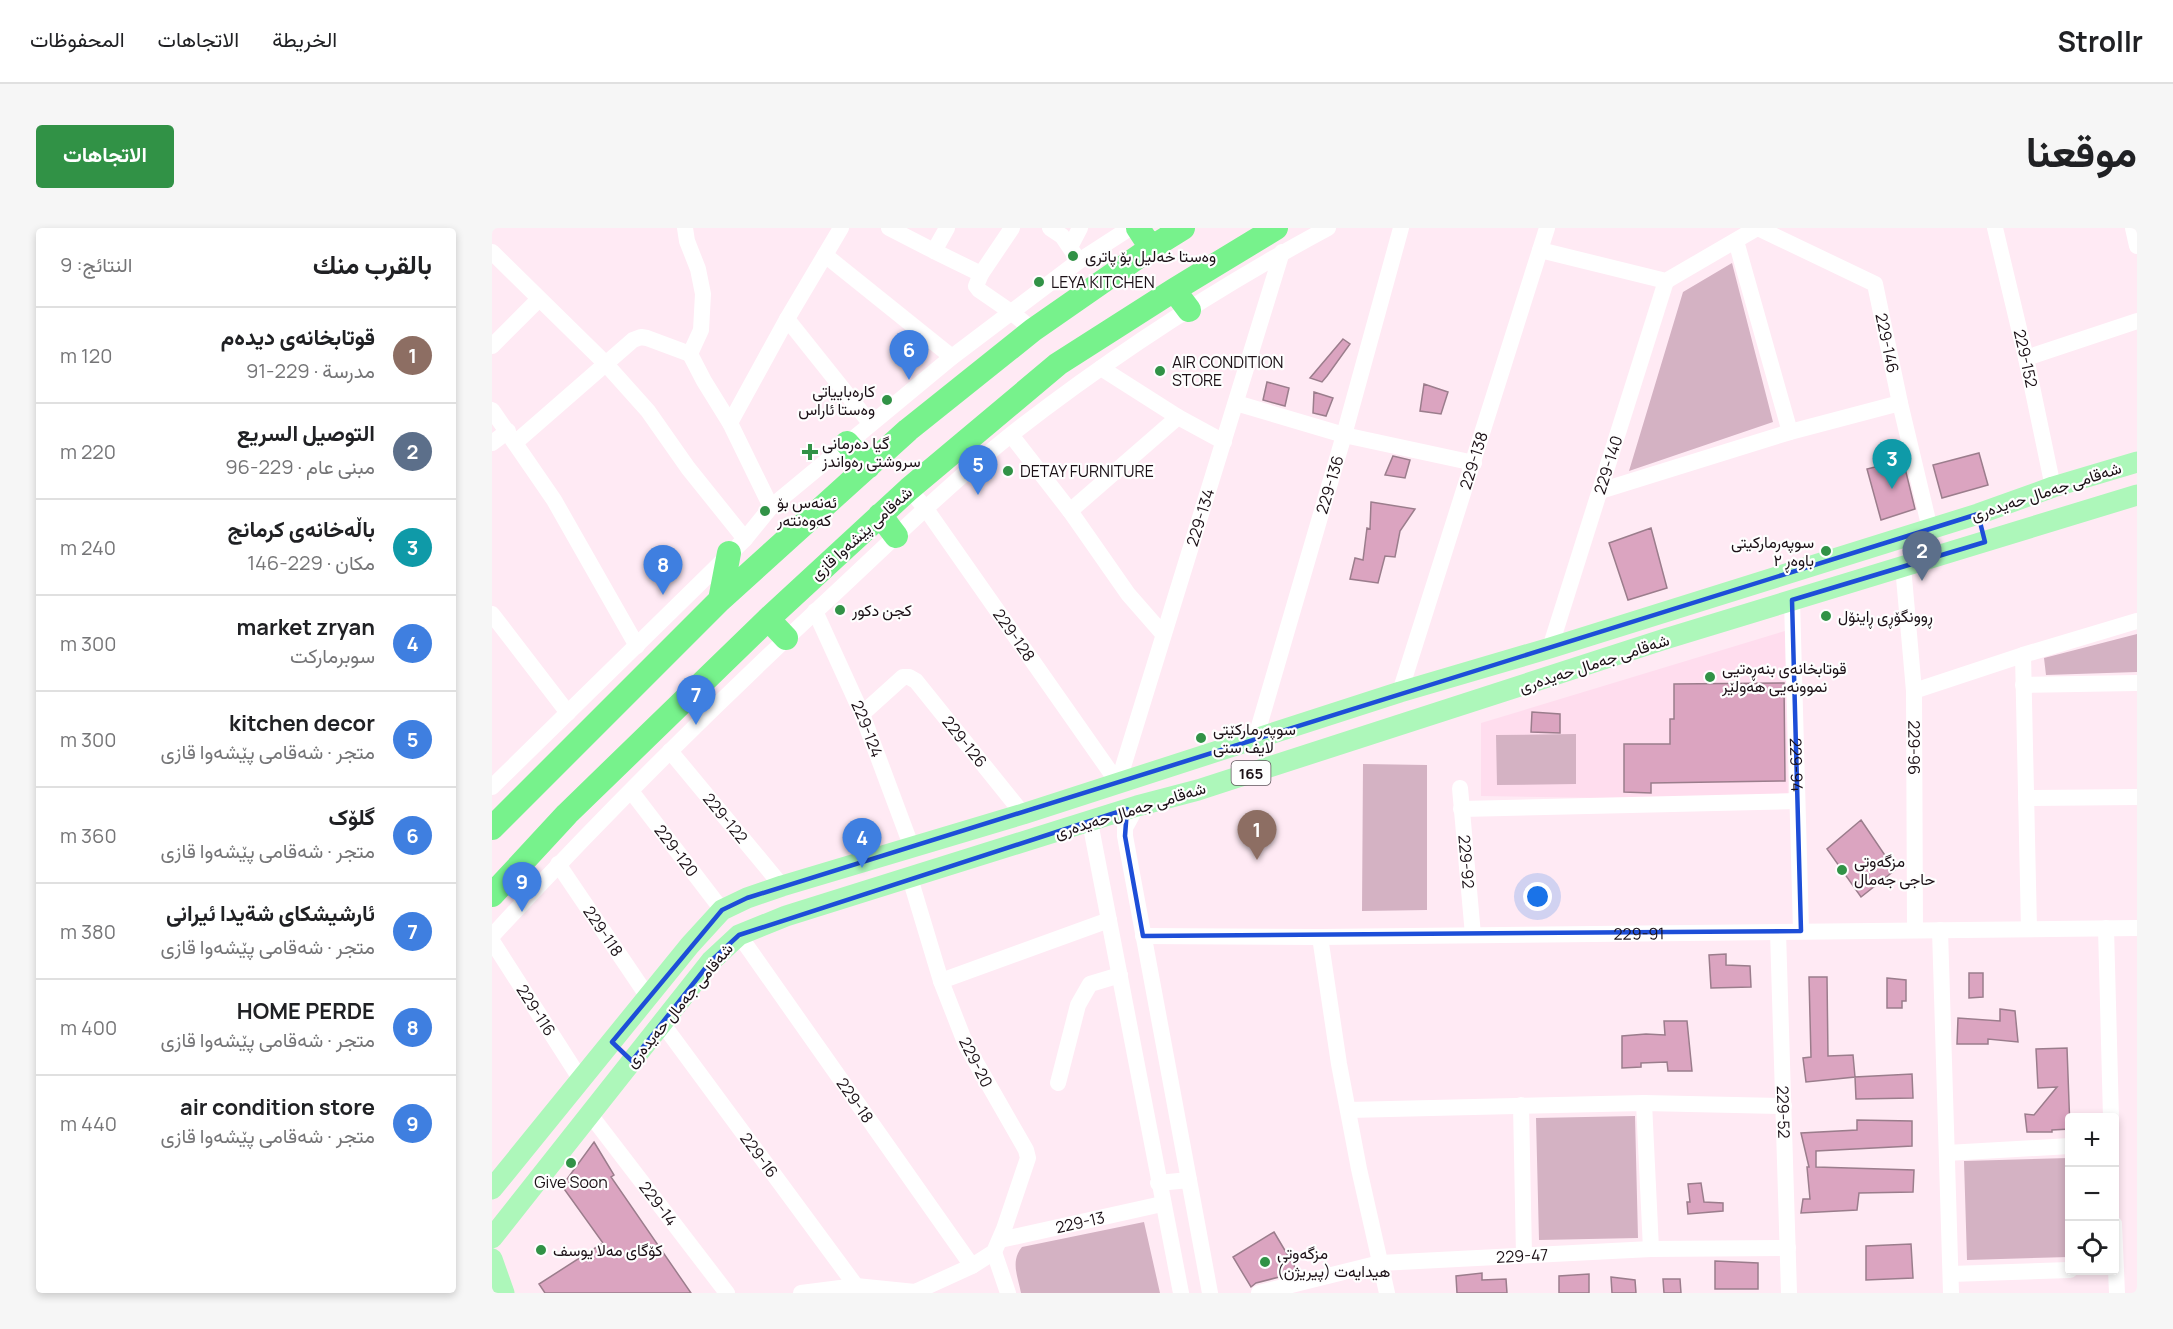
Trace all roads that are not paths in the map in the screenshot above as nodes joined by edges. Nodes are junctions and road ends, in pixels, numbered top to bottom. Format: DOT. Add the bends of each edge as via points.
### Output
graph roads {
  1 [pos="685,228"];
  2 [pos="841,228"];
  3 [pos="889,228"];
  4 [pos="947,228"];
  5 [pos="1012,228"];
  6 [pos="1050,228"];
  7 [pos="1080,228"];
  8 [pos="1130,228"];
  9 [pos="1183,228"];
  10 [pos="1276,228"];
  11 [pos="1328,228"];
  12 [pos="1401,228"];
  13 [pos="1546,228"];
  14 [pos="1995,228"];
  15 [pos="2133,228"];
  16 [pos="1766,230"];
  17 [pos="1144,238"];
  18 [pos="1736,241"];
  19 [pos="2137,246"];
  20 [pos="1540,250"];
  21 [pos="934,251"];
  22 [pos="492,252"];
  23 [pos="1282,252"];
  24 [pos="1074,254"];
  25 [pos="825,255"];
  26 [pos="981,274"];
  27 [pos="1666,281"];
  28 [pos="1174,290"];
  29 [pos="539,299"];
  30 [pos="1189,310"];
  31 [pos="1011,312"];
  32 [pos="788,319"];
  33 [pos="2137,321"];
  34 [pos="1033,330"];
  35 [pos="492,346"];
  36 [pos="690,354"];
  37 [pos="952,357"];
  38 [pos="2026,358"];
  39 [pos="605,363"];
  40 [pos="1101,368"];
  41 [pos="1236,403"];
  42 [pos="1900,403"];
  43 [pos="492,410"];
  44 [pos="1178,417"];
  45 [pos="730,423"];
  46 [pos="870,423"];
  47 [pos="1790,432"];
  48 [pos="1011,435"];
  49 [pos="1344,435"];
  50 [pos="512,436"];
  51 [pos="1224,442"];
  52 [pos="492,443"];
  53 [pos="847,443"];
  54 [pos="2137,462"];
  55 [pos="1474,463"];
  56 [pos="868,467"];
  57 [pos="2053,487"];
  58 [pos="909,489"];
  59 [pos="1600,491"];
  60 [pos="2137,495"];
  61 [pos="771,507"];
  62 [pos="926,509"];
  63 [pos="1070,511"];
  64 [pos="1978,514"];
  65 [pos="880,515"];
  66 [pos="1930,529"];
  67 [pos="896,536"];
  68 [pos="1985,542"];
  69 [pos="737,546"];
  70 [pos="1903,566"];
  71 [pos="720,600"];
  72 [pos="1792,600"];
  73 [pos="815,611"];
  74 [pos="492,614"];
  75 [pos="768,619"];
  76 [pos="2137,621"];
  77 [pos="1163,634"];
  78 [pos="786,638"];
  79 [pos="637,646"];
  80 [pos="1550,648"];
  81 [pos="2023,655"];
  82 [pos="2137,683"];
  83 [pos="2024,685"];
  84 [pos="1914,691"];
  85 [pos="1400,692"];
  86 [pos="568,713"];
  87 [pos="862,714"];
  88 [pos="1255,740"];
  89 [pos="670,751"];
  90 [pos="494,781"];
  91 [pos="1118,783"];
  92 [pos="1460,788"];
  93 [pos="631,791"];
  94 [pos="2137,796"];
  95 [pos="2026,798"];
  96 [pos="1797,801"];
  97 [pos="1137,806"];
  98 [pos="1461,809"];
  99 [pos="1023,814"];
  100 [pos="1090,822"];
  101 [pos="492,828"];
  102 [pos="912,848"];
  103 [pos="558,864"];
  104 [pos="1130,867"];
  105 [pos="1100,872"];
  106 [pos="910,878"];
  107 [pos="782,886"];
  108 [pos="492,895"];
  109 [pos="722,910"];
  110 [pos="1109,920"];
  111 [pos="2106,928"];
  112 [pos="2137,928"];
  113 [pos="2029,929"];
  114 [pos="1915,930"];
  115 [pos="1940,930"];
  116 [pos="1801,931"];
  117 [pos="1778,932"];
  118 [pos="739,934"];
  119 [pos="1473,935"];
  120 [pos="492,936"];
  121 [pos="1143,936"];
  122 [pos="1320,937"];
  123 [pos="492,941"];
  124 [pos="1120,975"];
  125 [pos="941,981"];
  126 [pos="648,997"];
  127 [pos="662,1023"];
  128 [pos="612,1042"];
  129 [pos="632,1060"];
  130 [pos="581,1080"];
  131 [pos="1058,1083"];
  132 [pos="1644,1103"];
  133 [pos="1521,1105"];
  134 [pos="1784,1106"];
  135 [pos="1348,1110"];
  136 [pos="589,1113"];
  137 [pos="2111,1113"];
  138 [pos="2065,1146"];
  139 [pos="1947,1153"];
  140 [pos="1189,1180"];
  141 [pos="1158,1182"];
  142 [pos="492,1189"];
  143 [pos="1162,1204"];
  144 [pos="492,1238"];
  145 [pos="997,1246"];
  146 [pos="1788,1248"];
  147 [pos="1651,1249"];
  148 [pos="1524,1255"];
  149 [pos="1380,1263"];
  150 [pos="493,1264"];
  151 [pos="972,1266"];
  152 [pos="2065,1270"];
  153 [pos="1951,1274"];
  154 [pos="2115,1275"];
  155 [pos="856,1286"];
  156 [pos="504,1293"];
  157 [pos="727,1293"];
  158 [pos="801,1293"];
  159 [pos="1008,1293"];
  160 [pos="1180,1293"];
  161 [pos="1210,1293"];
  162 [pos="1259,1293"];
  163 [pos="1387,1293"];
  164 [pos="1789,1293"];
  165 [pos="1951,1293"];
  166 [pos="2116,1293"];
  1 -- 36 [label="street" via="703,294 701,330"];
  2 -- 25 [label="street"];
  3 -- 21 [label="street"];
  4 -- 21 [label="street"];
  5 -- 26 [label="street"];
  6 -- 24 [label="street" via="1062,236"];
  7 -- 24 [label="street"];
  8 -- 24 [label="street"];
  9 -- 17 [label="highway"];
  10 -- 28 [label="highway, شەقامی پێشەوا قازی"];
  11 -- 23 [label="street"];
  12 -- 49 [label="street, 229-136"];
  13 -- 20 [label="street, 229-138"];
  14 -- 38 [label="street, 229-152"];
  15 -- 19 [label="street"];
  16 -- 18 [label="street"];
  16 -- 42 [label="street, 229-146" via="1875,284"];
  17 -- 34 [label="highway"];
  18 -- 27 [label="street"];
  18 -- 47 [label="street"];
  20 -- 27 [label="street"];
  20 -- 55 [label="street, 229-138"];
  21 -- 26 [label="street"];
  22 -- 29 [label="street"];
  23 -- 30 [label="street"];
  23 -- 41 [label="street, 229-134"];
  24 -- 31 [label="street"];
  25 -- 32 [label="street"];
  25 -- 37 [label="street"];
  26 -- 31 [label="street" via="976,286 979,290"];
  27 -- 59 [label="street, 229-140"];
  28 -- 30 [label="highway"];
  28 -- 58 [label="highway, شەقامی پێشەوا قازی" via="1058,364"];
  29 -- 35 [label="street"];
  29 -- 39 [label="street"];
  30 -- 40 [label="street"];
  31 -- 34 [label="street"];
  31 -- 37 [label="street"];
  32 -- 45 [label="street"];
  32 -- 46 [label="street"];
  33 -- 38 [label="street"];
  34 -- 56 [label="highway"];
  36 -- 39 [label="street" via="641,337"];
  36 -- 45 [label="street"];
  37 -- 46 [label="street"];
  38 -- 57 [label="street, 229-152"];
  39 -- 50 [label="street"];
  39 -- 69 [label="street" via="648,411"];
  40 -- 44 [label="street"];
  40 -- 48 [label="street"];
  41 -- 49 [label="street"];
  41 -- 51 [label="street, 229-134"];
  42 -- 47 [label="street"];
  42 -- 66 [label="street, 229-146"];
  43 -- 50 [label="street"];
  44 -- 51 [label="street"];
  44 -- 63 [label="street"];
  45 -- 61 [label="street"];
  46 -- 53 [label="street"];
  47 -- 59 [label="street"];
  48 -- 62 [label="street"];
  48 -- 63 [label="street"];
  49 -- 55 [label="street"];
  49 -- 88 [label="street, 229-136"];
  50 -- 52 [label="street"];
  50 -- 79 [label="street" via="554,500"];
  51 -- 77 [label="street, 229-134"];
  53 -- 56 [label="highway"];
  53 -- 61 [label="street"];
  54 -- 57 [label="main road, شەقامی جەمال حەیدەری / 165"];
  55 -- 85 [label="street, 229-138"];
  56 -- 71 [label="highway"];
  57 -- 64 [label="main road, شەقامی جەمال حەیدەری / 165"];
  58 -- 62 [label="street, 229-128"];
  58 -- 65 [label="highway, شەقامی پێشەوا قازی"];
  59 -- 80 [label="street, 229-140"];
  60 -- 68 [label="main road, شەقامی جەمال حەیدەری / 165"];
  61 -- 69 [label="street"];
  62 -- 67 [label="street"];
  62 -- 91 [label="street, 229-128"];
  63 -- 77 [label="street" via="1128,594"];
  64 -- 66 [label="main road, شەقامی جەمال حەیدەری / 165"];
  64 -- 68 [label="main road"];
  65 -- 67 [label="highway"];
  65 -- 75 [label="highway, شەقامی پێشەوا قازی"];
  66 -- 80 [label="main road, شەقامی جەمال حەیدەری / 165"];
  67 -- 73 [label="street"];
  68 -- 70 [label="main road, شەقامی جەمال حەیدەری / 165"];
  69 -- 71 [label="highway"];
  69 -- 79 [label="street"];
  70 -- 72 [label="main road, شەقامی جەمال حەیدەری / 165"];
  70 -- 84 [label="street, 229-96"];
  71 -- 101 [label="highway"];
  72 -- 96 [label="street, 229-94"];
  72 -- 97 [label="main road, شەقامی جەمال حەیدەری / 165" via="1198,790"];
  73 -- 78 [label="street"];
  73 -- 87 [label="street, 229-124"];
  74 -- 86 [label="street"];
  75 -- 78 [label="highway"];
  75 -- 108 [label="highway, شەقامی پێشەوا قازی" via="567,814"];
  76 -- 81 [label="street"];
  77 -- 91 [label="street, 229-134"];
  78 -- 89 [label="street"];
  79 -- 86 [label="street"];
  80 -- 85 [label="main road, شەقامی جەمال حەیدەری / 165"];
  81 -- 83 [label="street"];
  81 -- 84 [label="street"];
  82 -- 83 [label="street"];
  83 -- 95 [label="street"];
  84 -- 114 [label="street, 229-96"];
  85 -- 88 [label="main road, شەقامی جەمال حەیدەری / 165"];
  86 -- 90 [label="street"];
  87 -- 99 [label="street, 229-126" via="903,677 916,681"];
  87 -- 102 [label="street, 229-124"];
  88 -- 91 [label="main road, شەقامی جەمال حەیدەری / 165"];
  89 -- 93 [label="street"];
  89 -- 107 [label="street, 229-122"];
  91 -- 99 [label="main road, شەقامی جەمال حەیدەری / 165"];
  92 -- 98 [label="street, 229-92"];
  93 -- 103 [label="street"];
  93 -- 109 [label="street, 229-120"];
  94 -- 95 [label="street"];
  95 -- 113 [label="street"];
  96 -- 98 [label="street"];
  96 -- 116 [label="street, 229-94"];
  97 -- 100 [label="main road, شەقامی جەمال حەیدەری / 165"];
  97 -- 104 [label="street" via="1125,828"];
  98 -- 119 [label="street, 229-92"];
  99 -- 102 [label="main road, شەقامی جەمال حەیدەری / 165"];
  100 -- 105 [label="street"];
  100 -- 106 [label="main road, شەقامی جەمال حەیدەری / 165"];
  102 -- 107 [label="main road, شەقامی جەمال حەیدەری / 165"];
  103 -- 120 [label="street"];
  103 -- 126 [label="street, 229-118"];
  104 -- 105 [label="street" via="1119,858 1112,858 1106,860"];
  104 -- 121 [label="street"];
  105 -- 110 [label="street"];
  106 -- 118 [label="main road, شەقامی جەمال حەیدەری / 165"];
  106 -- 125 [label="street, 229-20"];
  107 -- 109 [label="main road, شەقامی جەمال حەیدەری / 165"];
  109 -- 126 [label="main road, شەقامی جەمال حەیدەری / 165"];
  110 -- 124 [label="street"];
  110 -- 125 [label="street"];
  111 -- 112 [label="street, 229-91"];
  111 -- 113 [label="street, 229-91"];
  111 -- 137 [label="street"];
  113 -- 115 [label="street, 229-91"];
  114 -- 115 [label="street, 229-91"];
  114 -- 116 [label="street, 229-91"];
  115 -- 139 [label="street"];
  116 -- 117 [label="street, 229-91"];
  117 -- 119 [label="street, 229-91"];
  117 -- 134 [label="street, 229-52"];
  118 -- 127 [label="main road, شەقامی جەمال حەیدەری / 165" via="711,961"];
  118 -- 151 [label="street, 229-18"];
  119 -- 122 [label="street, 229-91"];
  121 -- 122 [label="street, 229-91"];
  121 -- 140 [label="street"];
  122 -- 135 [label="street"];
  123 -- 130 [label="street, 229-116"];
  124 -- 131 [label="street" via="1090,984 1078,1005"];
  124 -- 141 [label="street"];
  125 -- 145 [label="street, 229-20" via="966,1045 1028,1158"];
  126 -- 128 [label="main road, شەقامی جەمال حەیدەری / 165"];
  127 -- 129 [label="main road, شەقامی جەمال حەیدەری / 165"];
  127 -- 155 [label="street, 229-16"];
  128 -- 129 [label="main road"];
  128 -- 130 [label="main road, شەقامی جەمال حەیدەری / 165"];
  129 -- 136 [label="main road, شەقامی جەمال حەیدەری / 165"];
  130 -- 142 [label="main road, شەقامی جەمال حەیدەری / 165"];
  132 -- 133 [label="street"];
  132 -- 134 [label="street"];
  132 -- 147 [label="street"];
  133 -- 135 [label="street"];
  133 -- 148 [label="street"];
  134 -- 146 [label="street, 229-52"];
  135 -- 149 [label="street"];
  136 -- 144 [label="main road, شەقامی جەمال حەیدەری / 165"];
  136 -- 157 [label="street, 229-14"];
  138 -- 139 [label="street"];
  139 -- 153 [label="street"];
  140 -- 141 [label="street"];
  140 -- 161 [label="street"];
  141 -- 143 [label="street"];
  143 -- 145 [label="street, 229-13"];
  143 -- 160 [label="street"];
  145 -- 151 [label="street, 229-13"];
  145 -- 159 [label="street"];
  146 -- 147 [label="street, 229-47"];
  146 -- 164 [label="street, 229-52"];
  147 -- 148 [label="street, 229-47"];
  148 -- 149 [label="street, 229-47"];
  149 -- 162 [label="street, 229-47"];
  149 -- 163 [label="street"];
  150 -- 156 [label="main road"];
  151 -- 155 [label="street, 229-13" via="915,1292"];
  152 -- 153 [label="street"];
  153 -- 165 [label="street"];
  154 -- 166 [label="street"];
  155 -- 158 [label="street, 229-13"];
}
